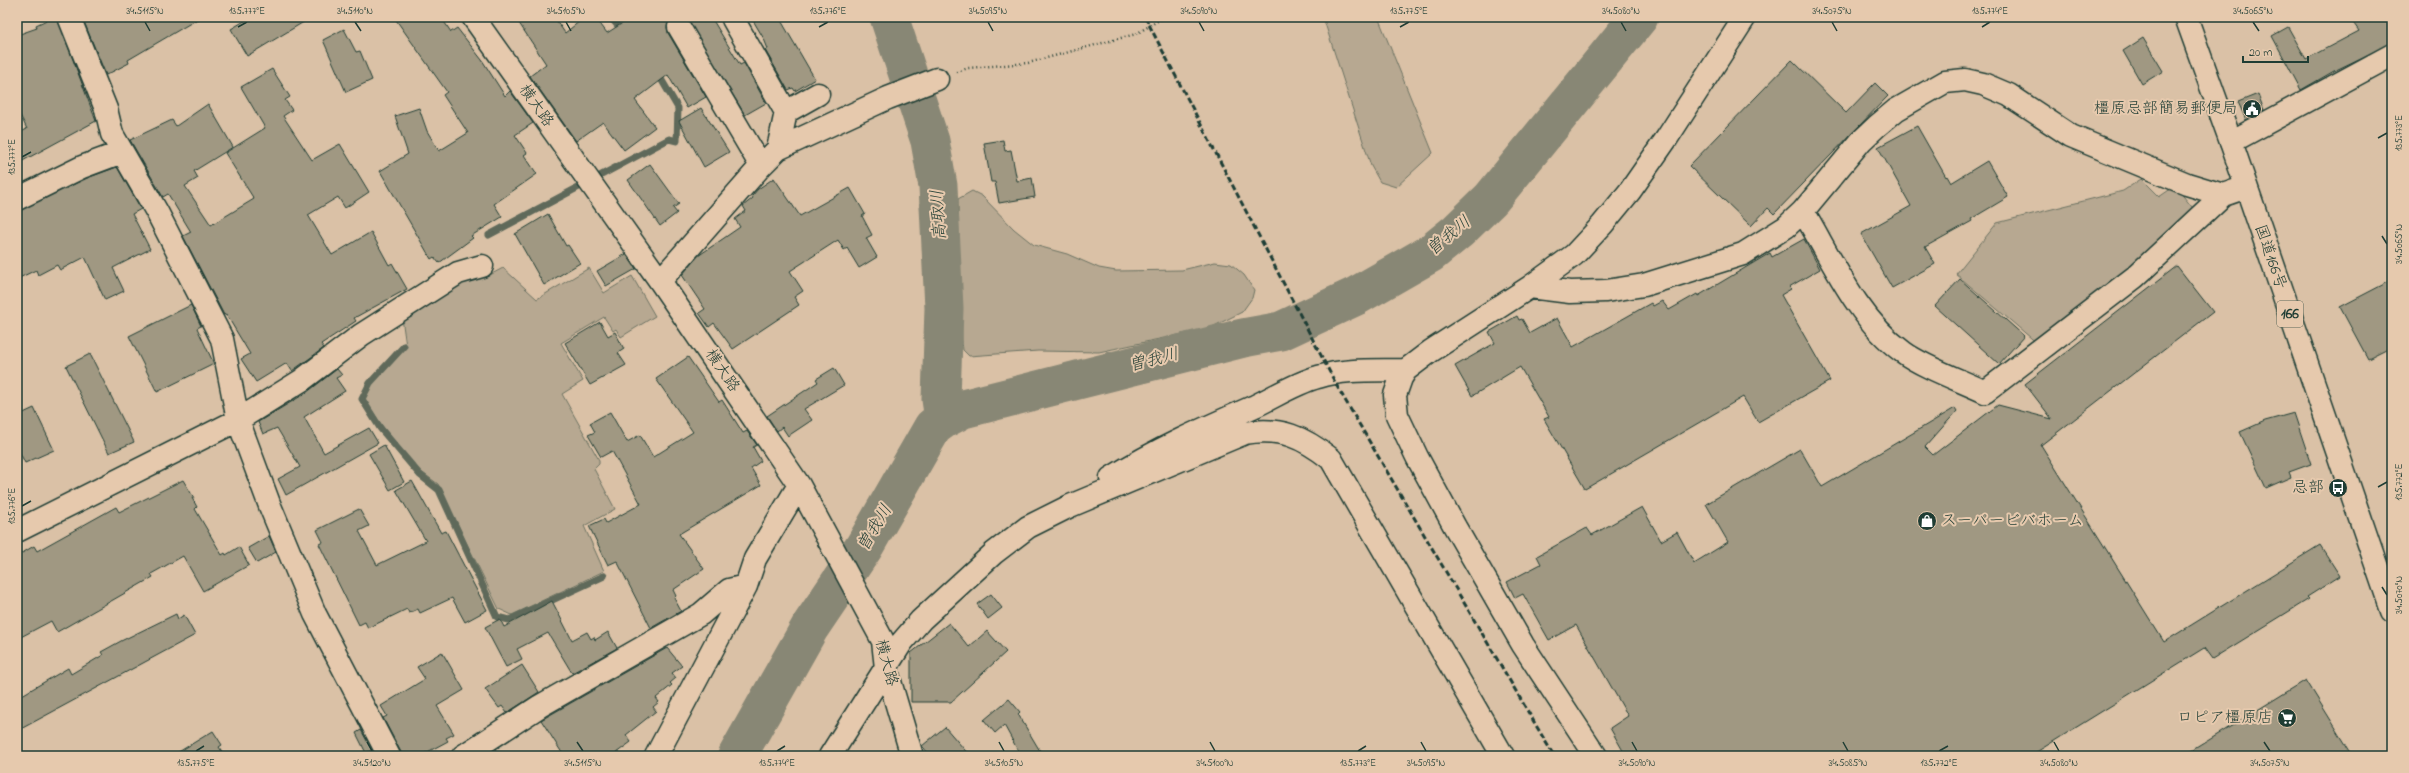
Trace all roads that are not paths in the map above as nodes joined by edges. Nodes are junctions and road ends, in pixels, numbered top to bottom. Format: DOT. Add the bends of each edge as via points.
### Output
graph roads {
  1 [pos="69,17"];
  2 [pos="472,17"];
  3 [pos="1745,17"];
  4 [pos="2186,17"];
  5 [pos="733,19"];
  6 [pos="679,27"];
  7 [pos="2392,55"];
  8 [pos="937,79"];
  9 [pos="818,94"];
  10 [pos="786,112"];
  11 [pos="2231,142"];
  12 [pos="778,149"];
  13 [pos="122,152"];
  14 [pos="761,166"];
  15 [pos="2246,187"];
  16 [pos="2223,195"];
  17 [pos="17,199"];
  18 [pos="1803,211"];
  19 [pos="482,266"];
  20 [pos="660,281"];
  21 [pos="1530,287"];
  22 [pos="1406,370"];
  23 [pos="238,420"];
  24 [pos="803,493"];
  25 [pos="1070,506"];
  26 [pos="17,531"];
  27 [pos="2388,584"];
  28 [pos="746,586"];
  29 [pos="2392,611"];
  30 [pos="886,668"];
  31 [pos="389,756"];
  32 [pos="463,756"];
  33 [pos="656,756"];
  34 [pos="830,756"];
  35 [pos="912,756"];
  36 [pos="1503,756"];
  37 [pos="1596,756"];
  1 -- 13 [label="main road" via="106,109 112,134"];
  2 -- 20 [label="main road, 横大路"];
  3 -- 21 [label="main road" via="1625,197 1574,254"];
  4 -- 11 [label="main road, 国道166号 / 166"];
  5 -- 10 [label="main road"];
  6 -- 14 [label="main road"];
  7 -- 11 [label="main road"];
  8 -- 12 [label="main road" via="888,98"];
  9 -- 10 [label="main road"];
  10 -- 12 [label="main road"];
  11 -- 15 [label="main road, 国道166号 / 166"];
  12 -- 14 [label="main road"];
  13 -- 17 [label="main road" via="82,167"];
  13 -- 23 [label="main road" via="158,212 222,339"];
  14 -- 20 [label="main road"];
  15 -- 16 [label="main road"];
  15 -- 27 [label="main road, 国道166号 / 166"];
  16 -- 18 [label="main road" via="2157,173 2071,136 2009,95 1983,84 1965,80 1946,82 1929,90 1881,122 1860,141"];
  16 -- 18 [label="main road" via="2135,277 1985,392 1904,353 1884,337 1868,319"];
  18 -- 21 [label="main road" via="1786,228 1743,254 1644,285 1606,291 1570,292"];
  19 -- 23 [label="main road" via="458,273 361,335 302,380"];
  20 -- 24 [label="main road, 横大路"];
  21 -- 22 [label="main road"];
  22 -- 25 [label="main road" via="1345,371 1319,376 1294,385 1268,400 1159,449"];
  22 -- 37 [label="main road" via="1396,395 1397,415 1417,457 1523,645"];
  23 -- 26 [label="main road"];
  23 -- 31 [label="main road" via="314,614"];
  24 -- 28 [label="main road" via="755,559"];
  24 -- 30 [label="main road, 横大路" via="883,641"];
  25 -- 30 [label="main road" via="1028,527 994,553 921,620 902,642"];
  25 -- 36 [label="main road" via="1245,433 1263,430 1285,433 1308,442 1331,459 1346,482"];
  27 -- 29 [label="main road, 国道166号 / 166"];
  28 -- 32 [label="main road" via="729,590 701,614 540,706"];
  28 -- 33 [label="main road"];
  30 -- 34 [label="main road"];
  30 -- 35 [label="main road, 横大路"];
}
